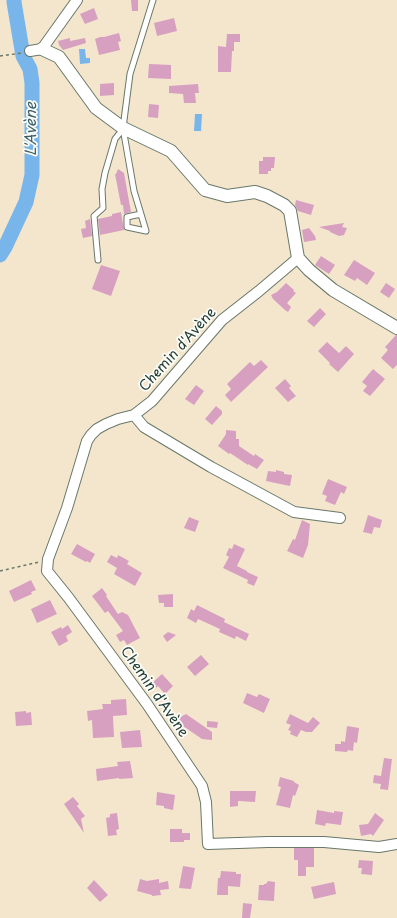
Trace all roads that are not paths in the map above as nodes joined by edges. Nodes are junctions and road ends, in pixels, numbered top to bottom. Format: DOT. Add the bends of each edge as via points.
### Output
graph roads {
  1 [pos="77,0"];
  2 [pos="153,0"];
  3 [pos="42,49"];
  4 [pos="30,51"];
  5 [pos="123,128"];
  6 [pos="141,214"];
  7 [pos="298,258"];
  8 [pos="98,260"];
  9 [pos="397,328"];
  10 [pos="134,415"];
  11 [pos="340,518"];
  12 [pos="397,844"];
  1 -- 3 [label="street"];
  2 -- 5 [label="lane" via="130,74"];
  3 -- 4 [label="street"];
  3 -- 5 [label="street" via="59,57 96,108"];
  5 -- 6 [label="lane" via="134,191"];
  5 -- 7 [label="street" via="171,151 206,190 227,196 255,192 284,205 290,211"];
  5 -- 8 [label="lane" via="115,139 105,173 102,189 103,208 94,216"];
  7 -- 9 [label="street" via="333,290"];
  7 -- 10 [label="street, Chemin d'Avène" via="222,320 152,401"];
  10 -- 11 [label="street" via="144,427 294,512"];
  10 -- 12 [label="street, Chemin d'Avène" via="106,424 97,429 87,441 67,508 48,559 47,571 147,704 202,786 206,802 208,844 324,842 379,847"];
}
